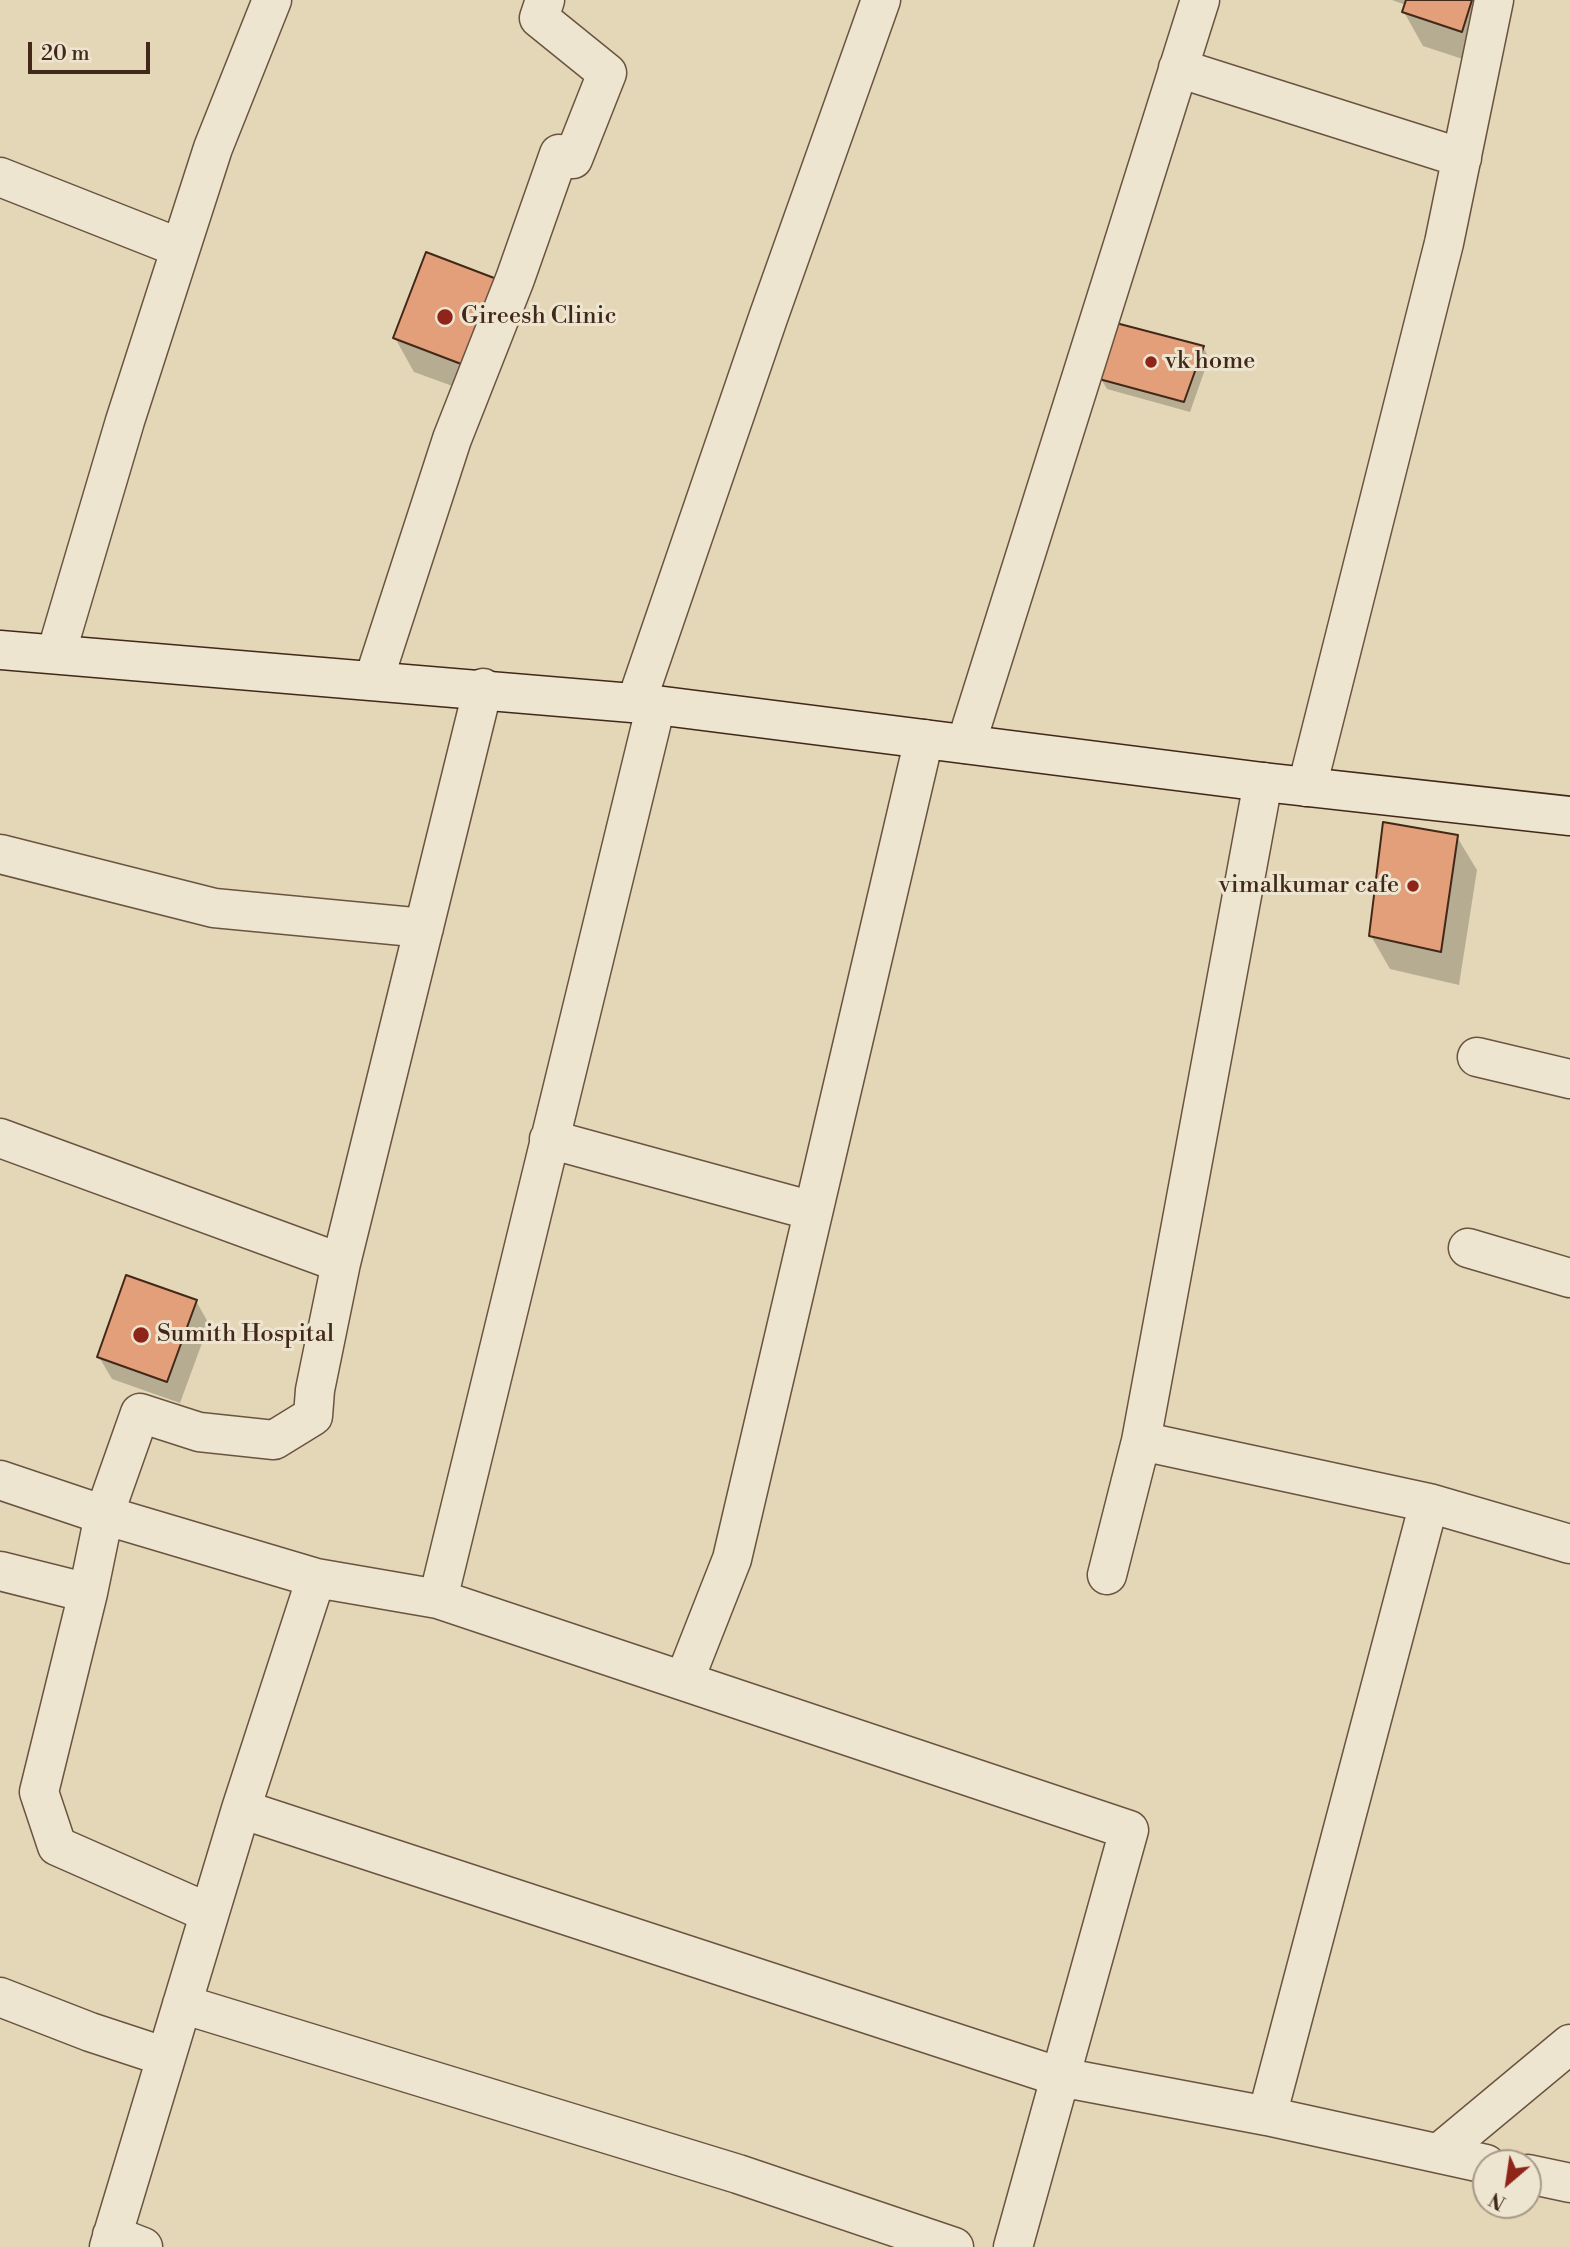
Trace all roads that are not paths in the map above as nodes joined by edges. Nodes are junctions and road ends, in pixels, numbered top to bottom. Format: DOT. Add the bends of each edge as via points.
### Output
graph roads {
  1 [pos="272,0"];
  2 [pos="545,0"];
  3 [pos="881,0"];
  4 [pos="1200,0"];
  5 [pos="1494,0"];
  6 [pos="1178,68"];
  7 [pos="1462,158"];
  8 [pos="0,177"];
  9 [pos="180,248"];
  10 [pos="0,650"];
  11 [pos="56,654"];
  12 [pos="374,679"];
  13 [pos="483,688"];
  14 [pos="646,704"];
  15 [pos="924,739"];
  16 [pos="966,744"];
  17 [pos="1263,782"];
  18 [pos="1307,787"];
  19 [pos="1570,816"];
  20 [pos="0,854"];
  21 [pos="424,928"];
  22 [pos="1477,1057"];
  23 [pos="1570,1079"];
  24 [pos="0,1138"];
  25 [pos="549,1139"];
  26 [pos="813,1211"];
  27 [pos="1468,1248"];
  28 [pos="341,1263"];
  29 [pos="1570,1278"];
  30 [pos="1141,1441"];
  31 [pos="0,1480"];
  32 [pos="1429,1503"];
  33 [pos="104,1515"];
  34 [pos="1570,1544"];
  35 [pos="0,1572"];
  36 [pos="1107,1575"];
  37 [pos="316,1578"];
  38 [pos="88,1593"];
  39 [pos="438,1599"];
  40 [pos="684,1681"];
  41 [pos="241,1809"];
  42 [pos="209,1913"];
  43 [pos="0,1997"];
  44 [pos="182,2004"];
  45 [pos="1570,2044"];
  46 [pos="166,2057"];
  47 [pos="1060,2077"];
  48 [pos="1267,2116"];
  49 [pos="1439,2153"];
  50 [pos="1472,2161"];
  51 [pos="1542,2177"];
  52 [pos="1570,2183"];
  53 [pos="121,2243"];
  54 [pos="954,2247"];
  55 [pos="1013,2247"];
  1 -- 9 [label="street" via="213,148"];
  2 -- 12 [label="street" via="539,18 607,73 573,159 559,154 452,439"];
  3 -- 14 [label="street" via="768,318"];
  4 -- 6 [label="street"];
  5 -- 7 [label="street"];
  6 -- 7 [label="street"];
  6 -- 16 [label="street"];
  7 -- 18 [label="street"];
  8 -- 9 [label="street"];
  9 -- 11 [label="street"];
  10 -- 11 [label="street"];
  11 -- 12 [label="street"];
  12 -- 13 [label="street"];
  13 -- 14 [label="street"];
  13 -- 21 [label="street"];
  14 -- 15 [label="street"];
  14 -- 25 [label="street"];
  15 -- 16 [label="street"];
  15 -- 26 [label="street"];
  16 -- 17 [label="street"];
  17 -- 18 [label="street"];
  17 -- 30 [label="street"];
  18 -- 19 [label="street"];
  20 -- 21 [label="street" via="214,908"];
  21 -- 28 [label="street"];
  22 -- 23 [label="street"];
  24 -- 28 [label="street"];
  25 -- 26 [label="street"];
  25 -- 39 [label="street"];
  26 -- 40 [label="street" via="732,1559"];
  27 -- 29 [label="street"];
  28 -- 33 [label="street" via="313,1416 274,1440 199,1432 140,1413"];
  30 -- 32 [label="street"];
  30 -- 36 [label="street"];
  31 -- 33 [label="street"];
  32 -- 34 [label="street"];
  32 -- 48 [label="street"];
  33 -- 37 [label="street"];
  33 -- 38 [label="street"];
  35 -- 38 [label="street"];
  37 -- 39 [label="street"];
  37 -- 41 [label="street"];
  38 -- 42 [label="street" via="39,1792 57,1846"];
  39 -- 40 [label="street"];
  40 -- 47 [label="street" via="1129,1830"];
  41 -- 42 [label="street"];
  41 -- 47 [label="street"];
  42 -- 44 [label="street"];
  43 -- 46 [label="street"];
  44 -- 46 [label="street"];
  44 -- 54 [label="street" via="738,2174"];
  45 -- 49 [label="street"];
  46 -- 53 [label="street"];
  47 -- 48 [label="street"];
  47 -- 55 [label="street"];
  48 -- 49 [label="street"];
  49 -- 50 [label="street"];
  51 -- 52 [label="street"];
}
